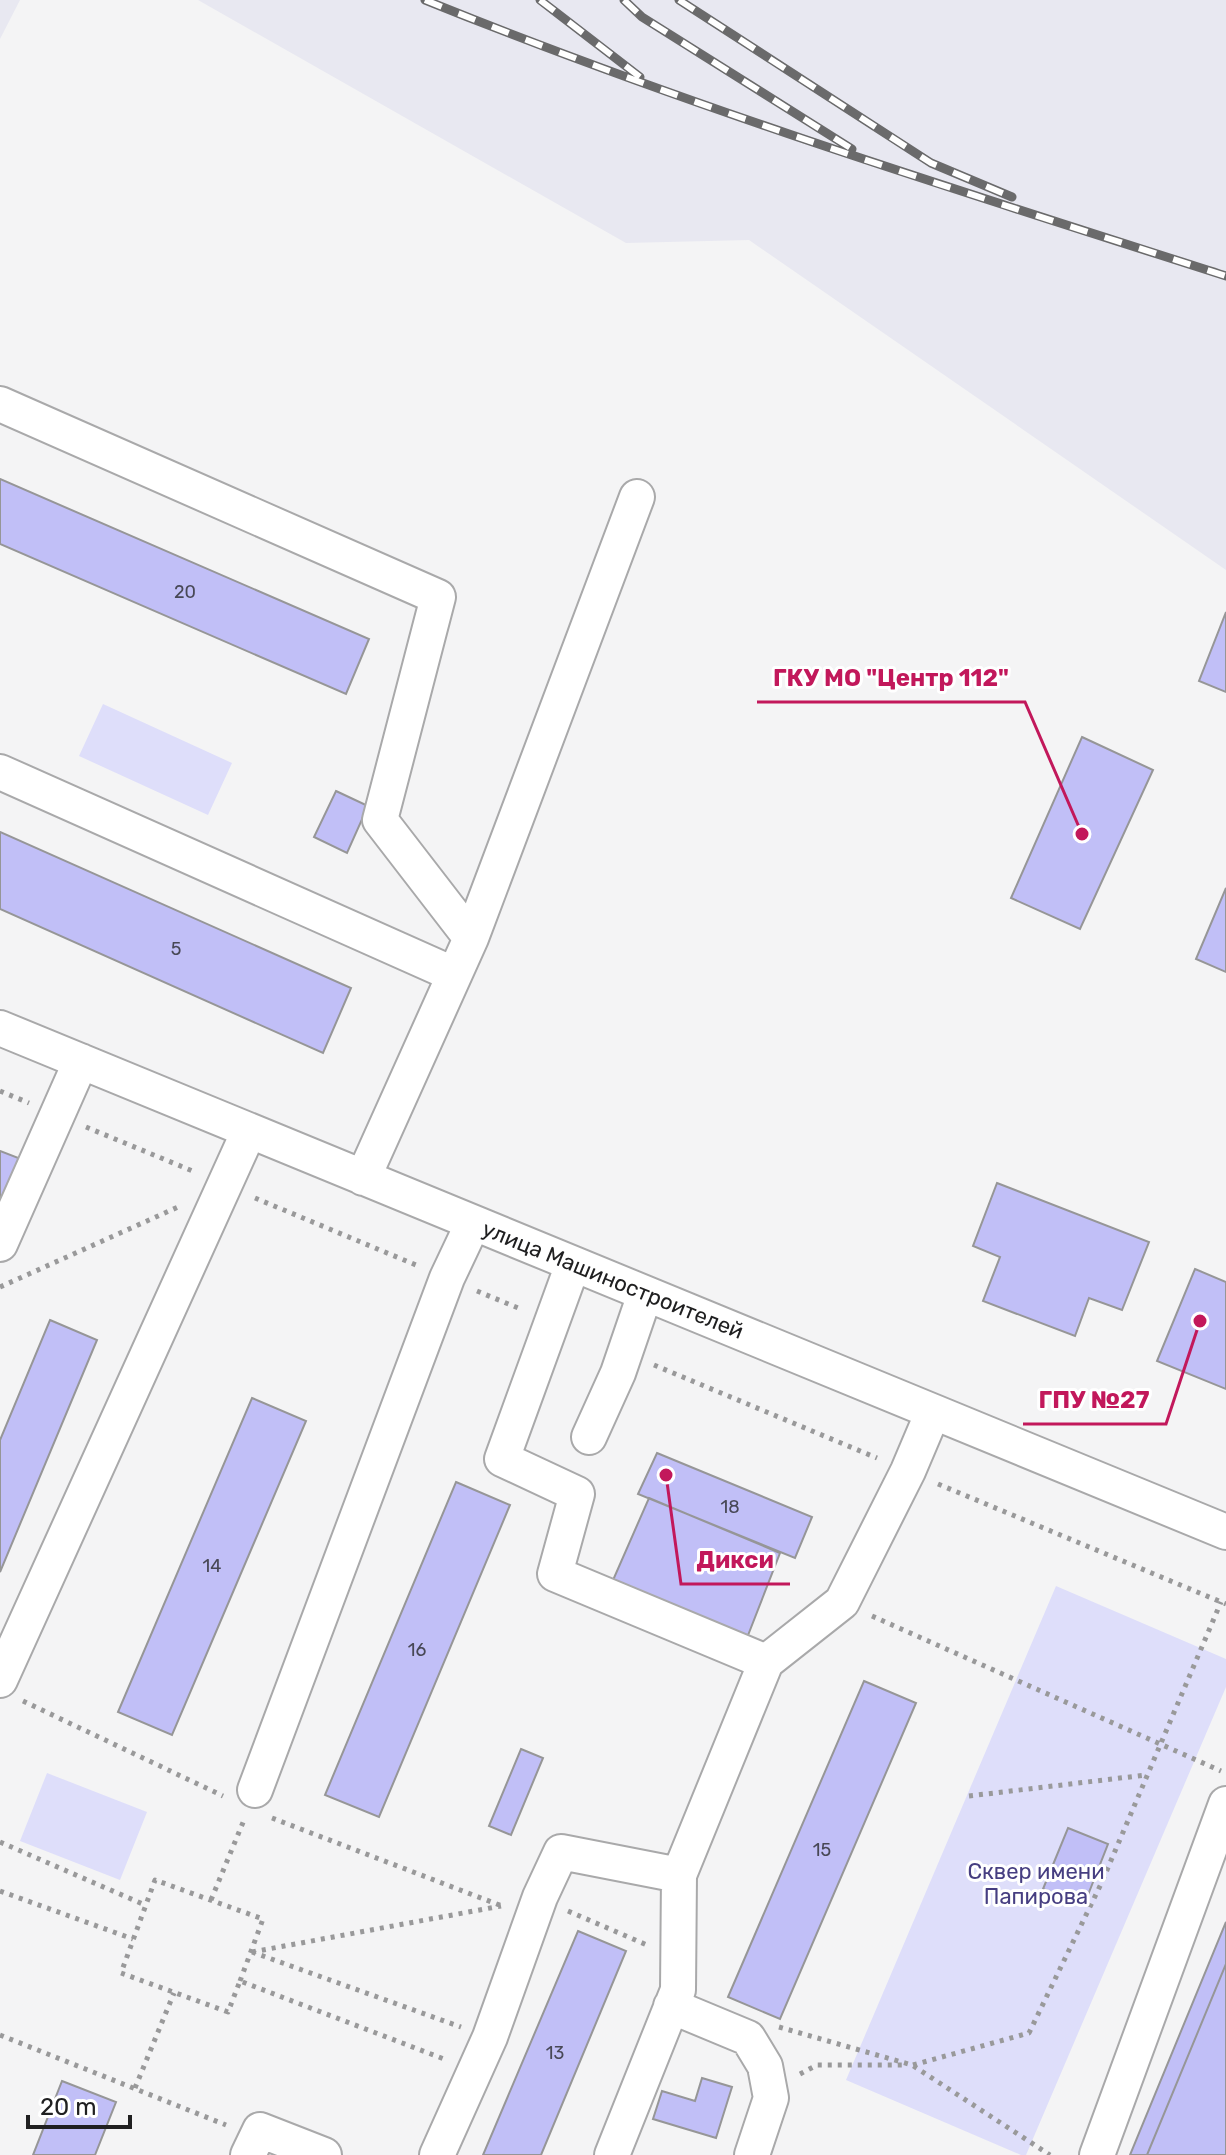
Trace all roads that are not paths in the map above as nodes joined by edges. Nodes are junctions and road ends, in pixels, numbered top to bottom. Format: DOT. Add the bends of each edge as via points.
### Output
graph roads {
  1 [pos="0,404"];
  2 [pos="637,497"];
  3 [pos="0,772"];
  4 [pos="471,938"];
  5 [pos="453,974"];
  6 [pos="0,1028"];
  7 [pos="81,1061"];
  8 [pos="249,1131"];
  9 [pos="363,1178"];
  10 [pos="473,1223"];
  11 [pos="0,1244"];
  12 [pos="573,1264"];
  13 [pos="645,1294"];
  14 [pos="933,1412"];
  15 [pos="589,1437"];
  16 [pos="1226,1532"];
  17 [pos="766,1662"];
  18 [pos="0,1680"];
  19 [pos="255,1790"];
  20 [pos="1226,1804"];
  21 [pos="679,1875"];
  22 [pos="671,2006"];
  23 [pos="252,2146"];
  24 [pos="324,2155"];
  25 [pos="437,2155"];
  26 [pos="612,2155"];
  27 [pos="752,2155"];
  28 [pos="1097,2155"];
  1 -- 4 [label="street" via="438,597 380,820"];
  2 -- 4 [label="street"];
  3 -- 5 [label="street"];
  4 -- 5 [label="street"];
  5 -- 9 [label="street"];
  6 -- 7 [label="street, улица Машиностроителей"];
  7 -- 8 [label="street, улица Машиностроителей"];
  7 -- 11 [label="street"];
  8 -- 9 [label="street, улица Машиностроителей"];
  8 -- 18 [label="street"];
  9 -- 10 [label="street, улица Машиностроителей"];
  10 -- 12 [label="street, улица Машиностроителей"];
  10 -- 19 [label="street" via="447,1278"];
  12 -- 13 [label="street, улица Машиностроителей"];
  12 -- 17 [label="street" via="502,1459 577,1494 555,1574"];
  13 -- 14 [label="street, улица Машиностроителей"];
  13 -- 15 [label="street"];
  14 -- 16 [label="street, улица Машиностроителей"];
  14 -- 17 [label="street" via="842,1602"];
  17 -- 21 [label="street"];
  20 -- 28 [label="street"];
  21 -- 22 [label="street" via="678,1990"];
  21 -- 25 [label="street" via="561,1852 490,2037"];
  22 -- 26 [label="street"];
  22 -- 27 [label="street" via="748,2038 765,2066 771,2098"];
  23 -- 24 [label="street" via="260,2130"];
}
